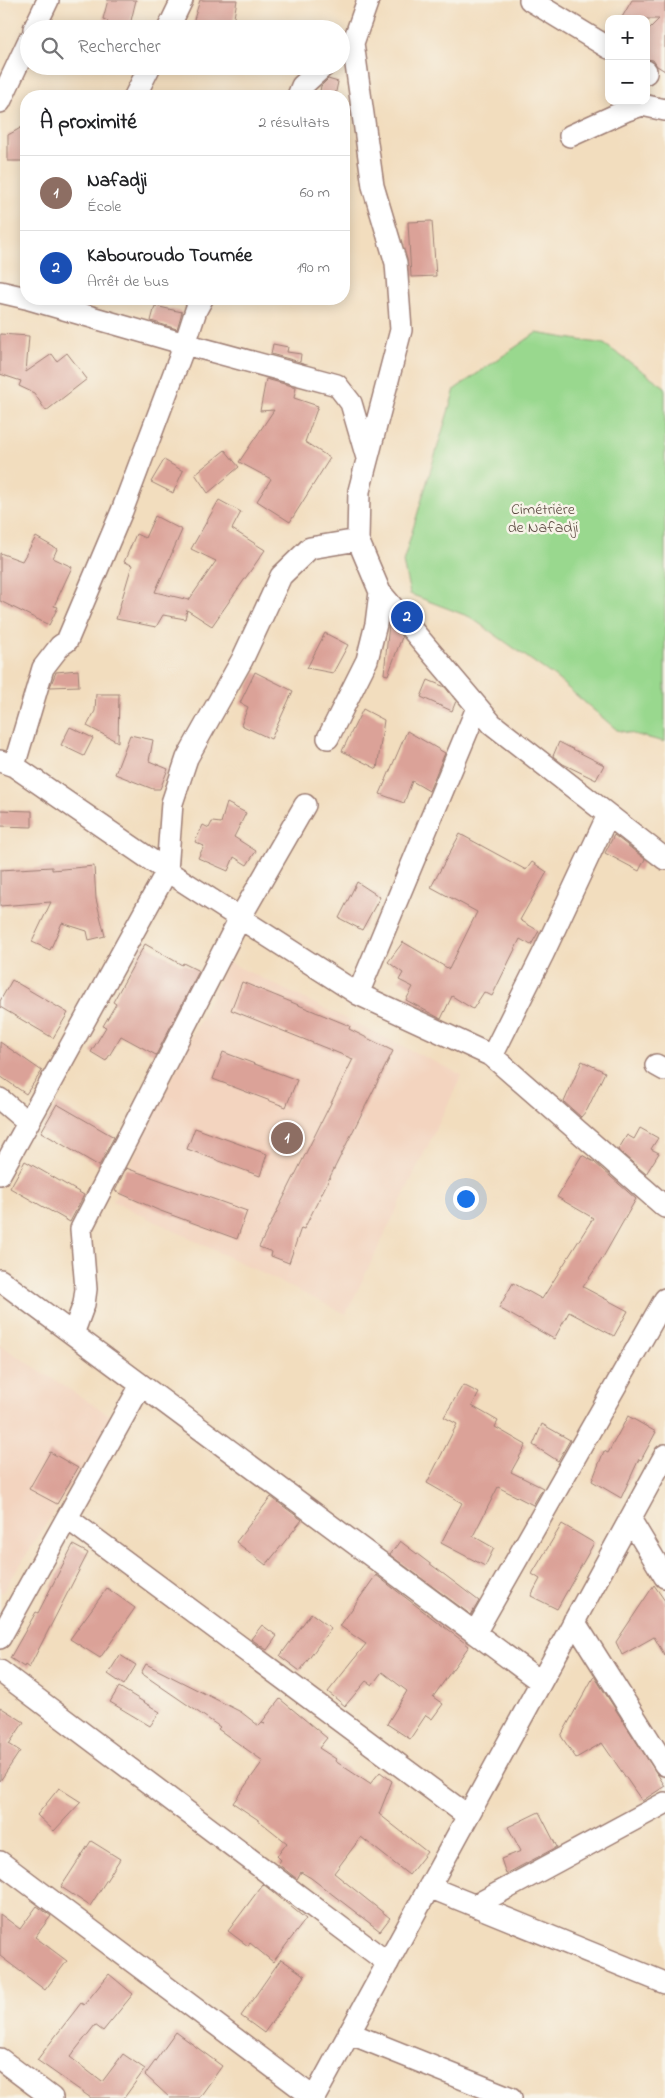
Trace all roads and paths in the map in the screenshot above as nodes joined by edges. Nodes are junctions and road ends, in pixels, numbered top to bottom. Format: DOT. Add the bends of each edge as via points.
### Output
graph roads {
  1 [pos="48,0"];
  2 [pos="182,0"];
  3 [pos="368,0"];
  4 [pos="530,0"];
  5 [pos="38,20"];
  6 [pos="172,20"];
  7 [pos="350,41"];
  8 [pos="605,46"];
  9 [pos="20,59"];
  10 [pos="350,64"];
  11 [pos="146,75"];
  12 [pos="314,75"];
  13 [pos="138,90"];
  14 [pos="300,90"];
  15 [pos="0,102"];
  16 [pos="629,105"];
  17 [pos="642,105"];
  18 [pos="665,110"];
  19 [pos="570,136"];
  20 [pos="0,292"];
  21 [pos="20,296"];
  22 [pos="64,305"];
  23 [pos="199,305"];
  24 [pos="186,344"];
  25 [pos="368,458"];
  26 [pos="358,540"];
  27 [pos="380,592"];
  28 [pos="478,708"];
  29 [pos="328,738"];
  30 [pos="7,764"];
  31 [pos="305,804"];
  32 [pos="608,815"];
  33 [pos="665,859"];
  34 [pos="167,871"];
  35 [pos="240,918"];
  36 [pos="358,994"];
  37 [pos="492,1056"];
  38 [pos="0,1099"];
  39 [pos="28,1123"];
  40 [pos="0,1174"];
  41 [pos="665,1207"];
  42 [pos="0,1280"];
  43 [pos="665,1299"];
  44 [pos="73,1334"];
  45 [pos="141,1385"];
  46 [pos="665,1454"];
  47 [pos="67,1518"];
  48 [pos="630,1519"];
  49 [pos="665,1576"];
  50 [pos="574,1621"];
  51 [pos="475,1633"];
  52 [pos="0,1638"];
  53 [pos="0,1671"];
  54 [pos="541,1682"];
  55 [pos="665,1765"];
  56 [pos="665,1803"];
  57 [pos="468,1816"];
  58 [pos="0,1862"];
  59 [pos="429,1887"];
  60 [pos="476,1905"];
  61 [pos="388,1963"];
  62 [pos="665,1982"];
  63 [pos="349,2033"];
  64 [pos="0,2059"];
  65 [pos="52,2098"];
  66 [pos="314,2098"];
  67 [pos="511,2098"];
  1 -- 5 [label="street"];
  2 -- 6 [label="street"];
  3 -- 7 [label="street"];
  4 -- 8 [label="street"];
  9 -- 15 [label="street"];
  10 -- 25 [label="street" via="373,186 396,263 400,330"];
  11 -- 13 [label="street"];
  12 -- 14 [label="street"];
  16 -- 19 [label="street"];
  17 -- 18 [label="street"];
  20 -- 21 [label="street"];
  22 -- 24 [label="street"];
  23 -- 24 [label="street"];
  24 -- 25 [label="street" via="337,385 351,403"];
  24 -- 30 [label="street" via="122,511 66,640 43,668"];
  25 -- 26 [label="street" via="359,491"];
  26 -- 27 [label="street"];
  26 -- 34 [label="street" via="310,548 281,576 242,660 187,758 172,803"];
  27 -- 28 [label="street"];
  27 -- 29 [label="street" via="367,660"];
  28 -- 32 [label="street" via="492,724"];
  28 -- 36 [label="street"];
  30 -- 34 [label="street"];
  31 -- 35 [label="street"];
  32 -- 33 [label="street"];
  32 -- 37 [label="street"];
  34 -- 35 [label="street"];
  34 -- 39 [label="street"];
  35 -- 36 [label="street"];
  35 -- 44 [label="street" via="81,1229 86,1289"];
  36 -- 37 [label="street"];
  37 -- 41 [label="street"];
  38 -- 39 [label="street"];
  39 -- 40 [label="street"];
  42 -- 44 [label="street"];
  43 -- 51 [label="street"];
  44 -- 45 [label="street"];
  45 -- 47 [label="street"];
  45 -- 51 [label="street"];
  46 -- 48 [label="street"];
  47 -- 52 [label="street"];
  47 -- 57 [label="street"];
  48 -- 49 [label="street"];
  48 -- 50 [label="street"];
  50 -- 54 [label="street"];
  50 -- 55 [label="street"];
  51 -- 54 [label="street"];
  53 -- 61 [label="street"];
  54 -- 57 [label="street"];
  56 -- 60 [label="street"];
  57 -- 59 [label="street"];
  58 -- 66 [label="street"];
  59 -- 60 [label="street"];
  59 -- 61 [label="street"];
  60 -- 62 [label="street"];
  61 -- 63 [label="street"];
  63 -- 66 [label="street"];
  63 -- 67 [label="street"];
  64 -- 65 [label="street"];
}
